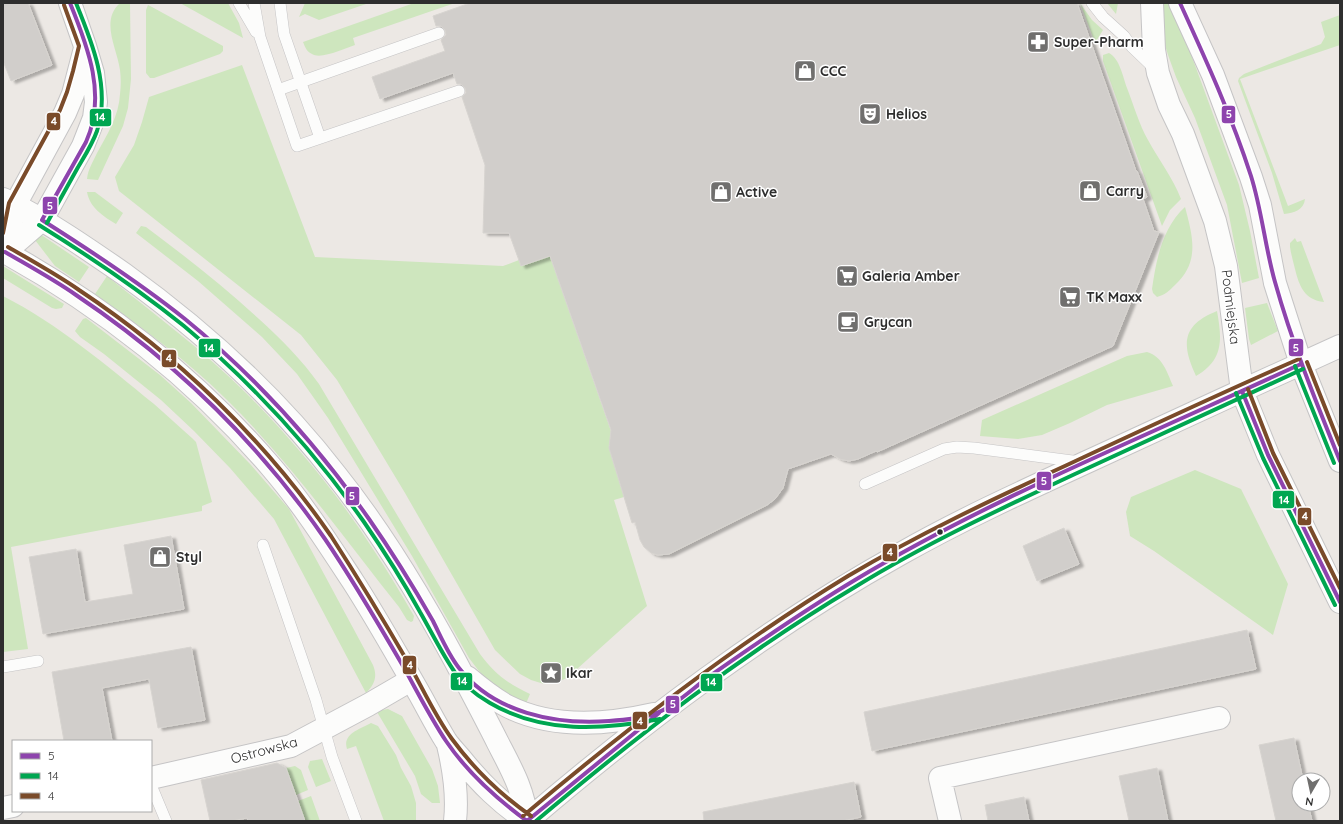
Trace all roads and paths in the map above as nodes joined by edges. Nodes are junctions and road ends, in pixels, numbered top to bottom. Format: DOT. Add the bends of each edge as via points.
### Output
graph roads {
  1 [pos="239,3"];
  2 [pos="254,3"];
  3 [pos="1092,3"];
  4 [pos="1152,3"];
  5 [pos="1180,3"];
  6 [pos="75,5"];
  7 [pos="282,6"];
  8 [pos="439,33"];
  9 [pos="260,37"];
  10 [pos="85,46"];
  11 [pos="1158,73"];
  12 [pos="301,82"];
  13 [pos="278,90"];
  14 [pos="459,90"];
  15 [pos="320,138"];
  16 [pos="9,202"];
  17 [pos="42,220"];
  18 [pos="4,251"];
  19 [pos="1340,346"];
  20 [pos="1301,364"];
  21 [pos="1242,391"];
  22 [pos="1340,461"];
  23 [pos="1086,462"];
  24 [pos="866,484"];
  25 [pos="263,545"];
  26 [pos="1340,602"];
  27 [pos="38,661"];
  28 [pos="3,667"];
  29 [pos="461,671"];
  30 [pos="411,680"];
  31 [pos="659,713"];
  32 [pos="1219,718"];
  33 [pos="324,728"];
  34 [pos="447,742"];
  35 [pos="152,778"];
  36 [pos="152,787"];
  37 [pos="166,821"];
  38 [pos="356,821"];
  39 [pos="455,821"];
  40 [pos="527,821"];
  41 [pos="950,821"];
  1 -- 9 [label="lane"];
  2 -- 9 [label="lane"];
  3 -- 11 [label="lane"];
  4 -- 11 [label="main road, Podmiejska" via="1154,50"];
  5 -- 20 [label="main road" via="1213,75 1251,177 1260,205 1275,283"];
  6 -- 10 [label="main road"];
  7 -- 12 [label="lane" via="284,34"];
  8 -- 12 [label="lane"];
  9 -- 13 [label="lane"];
  10 -- 16 [label="main road" via="73,94 65,112"];
  10 -- 17 [label="main road" via="95,88 94,118 83,146"];
  11 -- 21 [label="main road, Podmiejska" via="1215,221 1226,266"];
  12 -- 13 [label="lane"];
  12 -- 15 [label="lane"];
  13 -- 15 [label="lane" via="297,146"];
  14 -- 15 [label="lane"];
  16 -- 17 [label="main road"];
  16 -- 18 [label="main road"];
  17 -- 18 [label="main road"];
  17 -- 29 [label="main road" via="158,298 200,332 278,408 336,474 369,519"];
  18 -- 30 [label="main road" via="73,293 134,338 177,372 242,434 304,508 353,582"];
  19 -- 20 [label="main road"];
  20 -- 21 [label="main road"];
  20 -- 22 [label="main road"];
  21 -- 23 [label="main road"];
  21 -- 26 [label="main road, Podmiejska" via="1268,455"];
  23 -- 24 [label="lane" via="957,447 944,449"];
  23 -- 31 [label="main road" via="946,528 861,576 755,644"];
  25 -- 33 [label="lane"];
  27 -- 28 [label="lane"];
  29 -- 31 [label="main road" via="485,692 507,706 548,720 602,722 630,720"];
  29 -- 40 [label="main road" via="515,775 525,805"];
  30 -- 33 [label="main road, Ostrowska"];
  30 -- 34 [label="main road"];
  31 -- 40 [label="main road"];
  32 -- 41 [label="main road" via="940,778"];
  33 -- 35 [label="main road, Ostrowska" via="291,746"];
  33 -- 38 [label="lane"];
  34 -- 39 [label="main road" via="456,788"];
  34 -- 40 [label="main road" via="492,794"];
  36 -- 37 [label="lane"];
}
